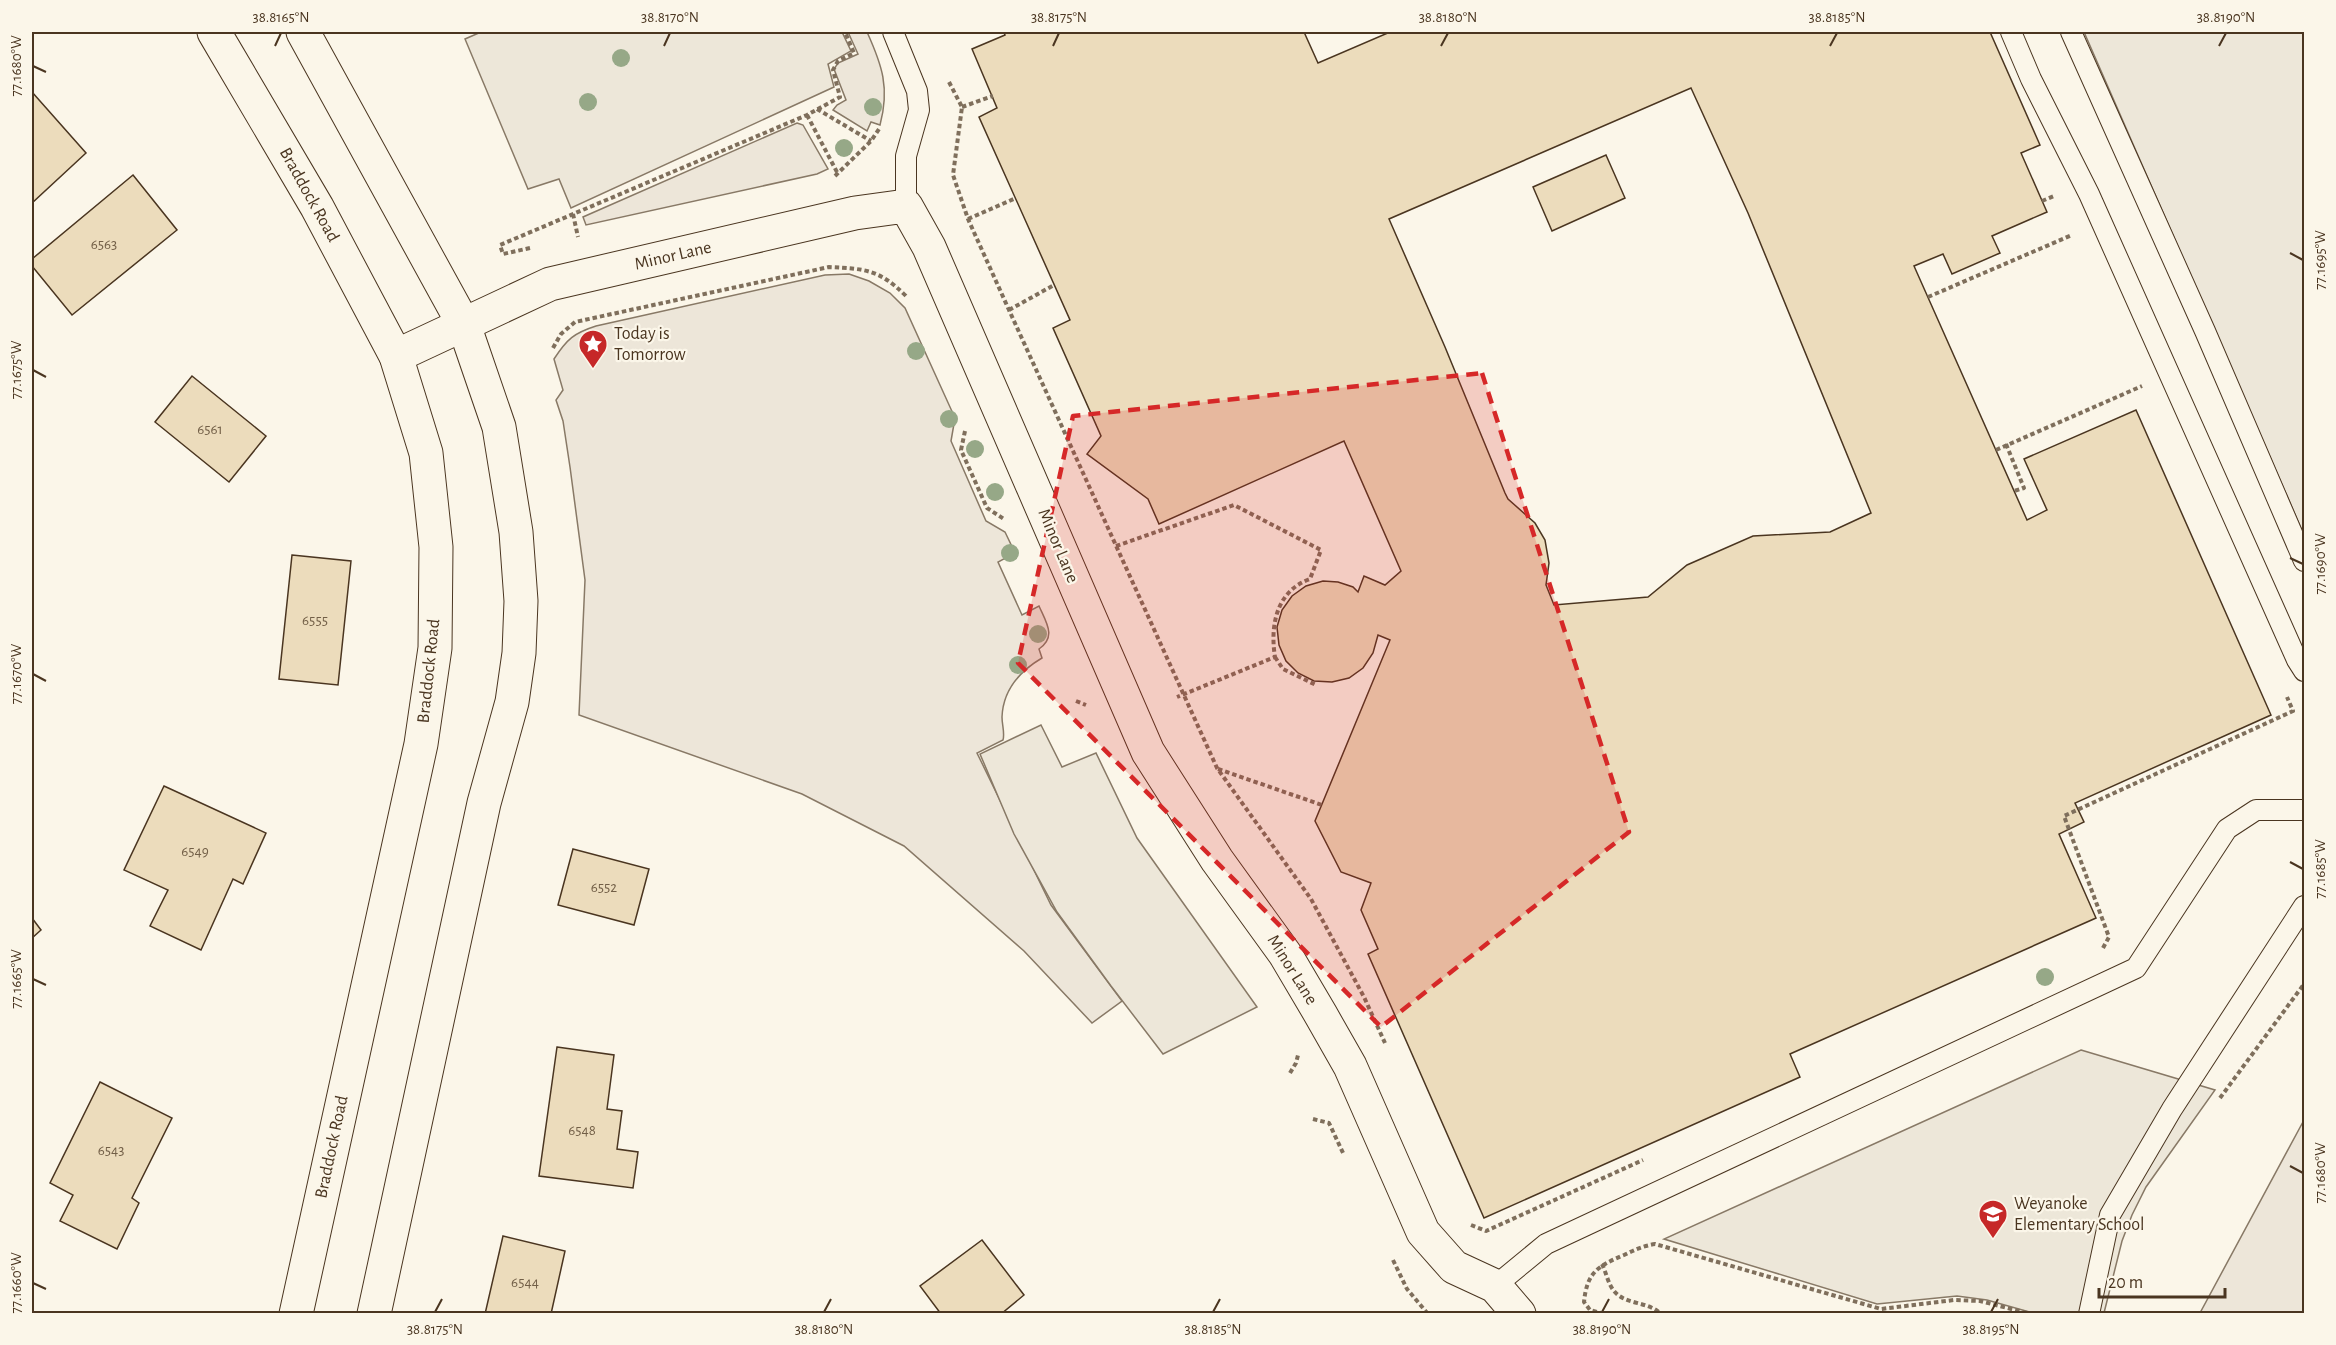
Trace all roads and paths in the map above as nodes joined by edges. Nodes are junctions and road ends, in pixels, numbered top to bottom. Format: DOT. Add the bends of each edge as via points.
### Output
graph roads {
  1 [pos="214,32"];
  2 [pos="303,32"];
  3 [pos="845,32"];
  4 [pos="892,32"];
  5 [pos="2011,32"];
  6 [pos="2071,32"];
  7 [pos="948,79"];
  8 [pos="993,96"];
  9 [pos="962,107"];
  10 [pos="817,109"];
  11 [pos="807,115"];
  12 [pos="1016,198"];
  13 [pos="906,206"];
  14 [pos="573,214"];
  15 [pos="968,219"];
  16 [pos="2073,235"];
  17 [pos="578,237"];
  18 [pos="502,254"];
  19 [pos="1054,285"];
  20 [pos="1928,297"];
  21 [pos="910,302"];
  22 [pos="1009,310"];
  23 [pos="464,325"];
  24 [pos="553,348"];
  25 [pos="396,356"];
  26 [pos="2151,382"];
  27 [pos="965,426"];
  28 [pos="2006,444"];
  29 [pos="1996,450"];
  30 [pos="2014,491"];
  31 [pos="1010,522"];
  32 [pos="1116,546"];
  33 [pos="2304,561"];
  34 [pos="1275,657"];
  35 [pos="2304,671"];
  36 [pos="1316,685"];
  37 [pos="2284,689"];
  38 [pos="1184,695"];
  39 [pos="1177,697"];
  40 [pos="1217,768"];
  41 [pos="1322,805"];
  42 [pos="2304,810"];
  43 [pos="2304,906"];
  44 [pos="2106,930"];
  45 [pos="2304,984"];
  46 [pos="1388,1051"];
  47 [pos="2220,1100"];
  48 [pos="1596,1181"];
  49 [pos="1466,1220"];
  50 [pos="1602,1264"];
  51 [pos="1495,1286"];
  52 [pos="1596,1312"];
  53 [pos="296,1314"];
  54 [pos="374,1314"];
  55 [pos="1519,1314"];
  56 [pos="1604,1314"];
  57 [pos="1661,1314"];
  58 [pos="2031,1314"];
  59 [pos="2089,1314"];
  1 -- 25 [label="main road, Braddock Road" via="317,207"];
  2 -- 23 [label="main road"];
  3 -- 10 [label="path" via="854,53 838,61 833,70 840,97"];
  4 -- 13 [label="lane" via="917,91 920,110 906,156"];
  5 -- 35 [label="lane"];
  6 -- 33 [label="lane"];
  7 -- 9 [label="path"];
  8 -- 9 [label="path"];
  9 -- 15 [label="path" via="953,176"];
  10 -- 11 [label="path"];
  10 -- 11 [label="path" via="871,141 838,174"];
  11 -- 14 [label="path"];
  12 -- 15 [label="path"];
  13 -- 23 [label="main road, Minor Lane" via="855,213 550,284"];
  13 -- 51 [label="main road, Minor Lane" via="929,247 1148,752 1216,860 1285,954 1327,1025 1350,1066 1423,1232 1454,1267"];
  14 -- 17 [label="path"];
  14 -- 18 [label="path" via="500,245"];
  15 -- 22 [label="path"];
  16 -- 20 [label="path"];
  19 -- 22 [label="path"];
  21 -- 24 [label="path" via="884,277 864,269 829,267 575,322"];
  22 -- 32 [label="path"];
  23 -- 25 [label="main road, Minor Lane"];
  23 -- 54 [label="main road" via="501,438 516,532 521,601 519,653 512,702 484,803"];
  25 -- 53 [label="main road, Braddock Road" via="426,453 436,547 435,648 421,744"];
  26 -- 28 [label="path"];
  27 -- 31 [label="path" via="961,450 987,508"];
  28 -- 29 [label="path"];
  28 -- 30 [label="path" via="2024,488"];
  32 -- 34 [label="path" via="1234,505 1321,550 1310,579 1285,597 1275,614"];
  32 -- 38 [label="path"];
  34 -- 36 [label="path" via="1283,669"];
  34 -- 38 [label="path"];
  37 -- 44 [label="path" via="2294,711 2064,816"];
  38 -- 39 [label="path"];
  38 -- 40 [label="path"];
  40 -- 41 [label="path"];
  40 -- 46 [label="path" via="1311,899"];
  42 -- 51 [label="lane" via="2256,810 2227,829 2136,968 1546,1244"];
  43 -- 59 [label="lane" via="2172,1109 2110,1215"];
  45 -- 47 [label="path"];
  48 -- 49 [label="path" via="1485,1231"];
  50 -- 52 [label="path" via="1587,1282 1585,1294 1584,1302"];
  50 -- 57 [label="path" via="1614,1291 1627,1300 1654,1306"];
  50 -- 58 [label="path" via="1655,1244 1881,1309 1954,1300 1980,1301"];
  51 -- 55 [label="main road, Minor Lane"];
  52 -- 56 [label="path"];
}
